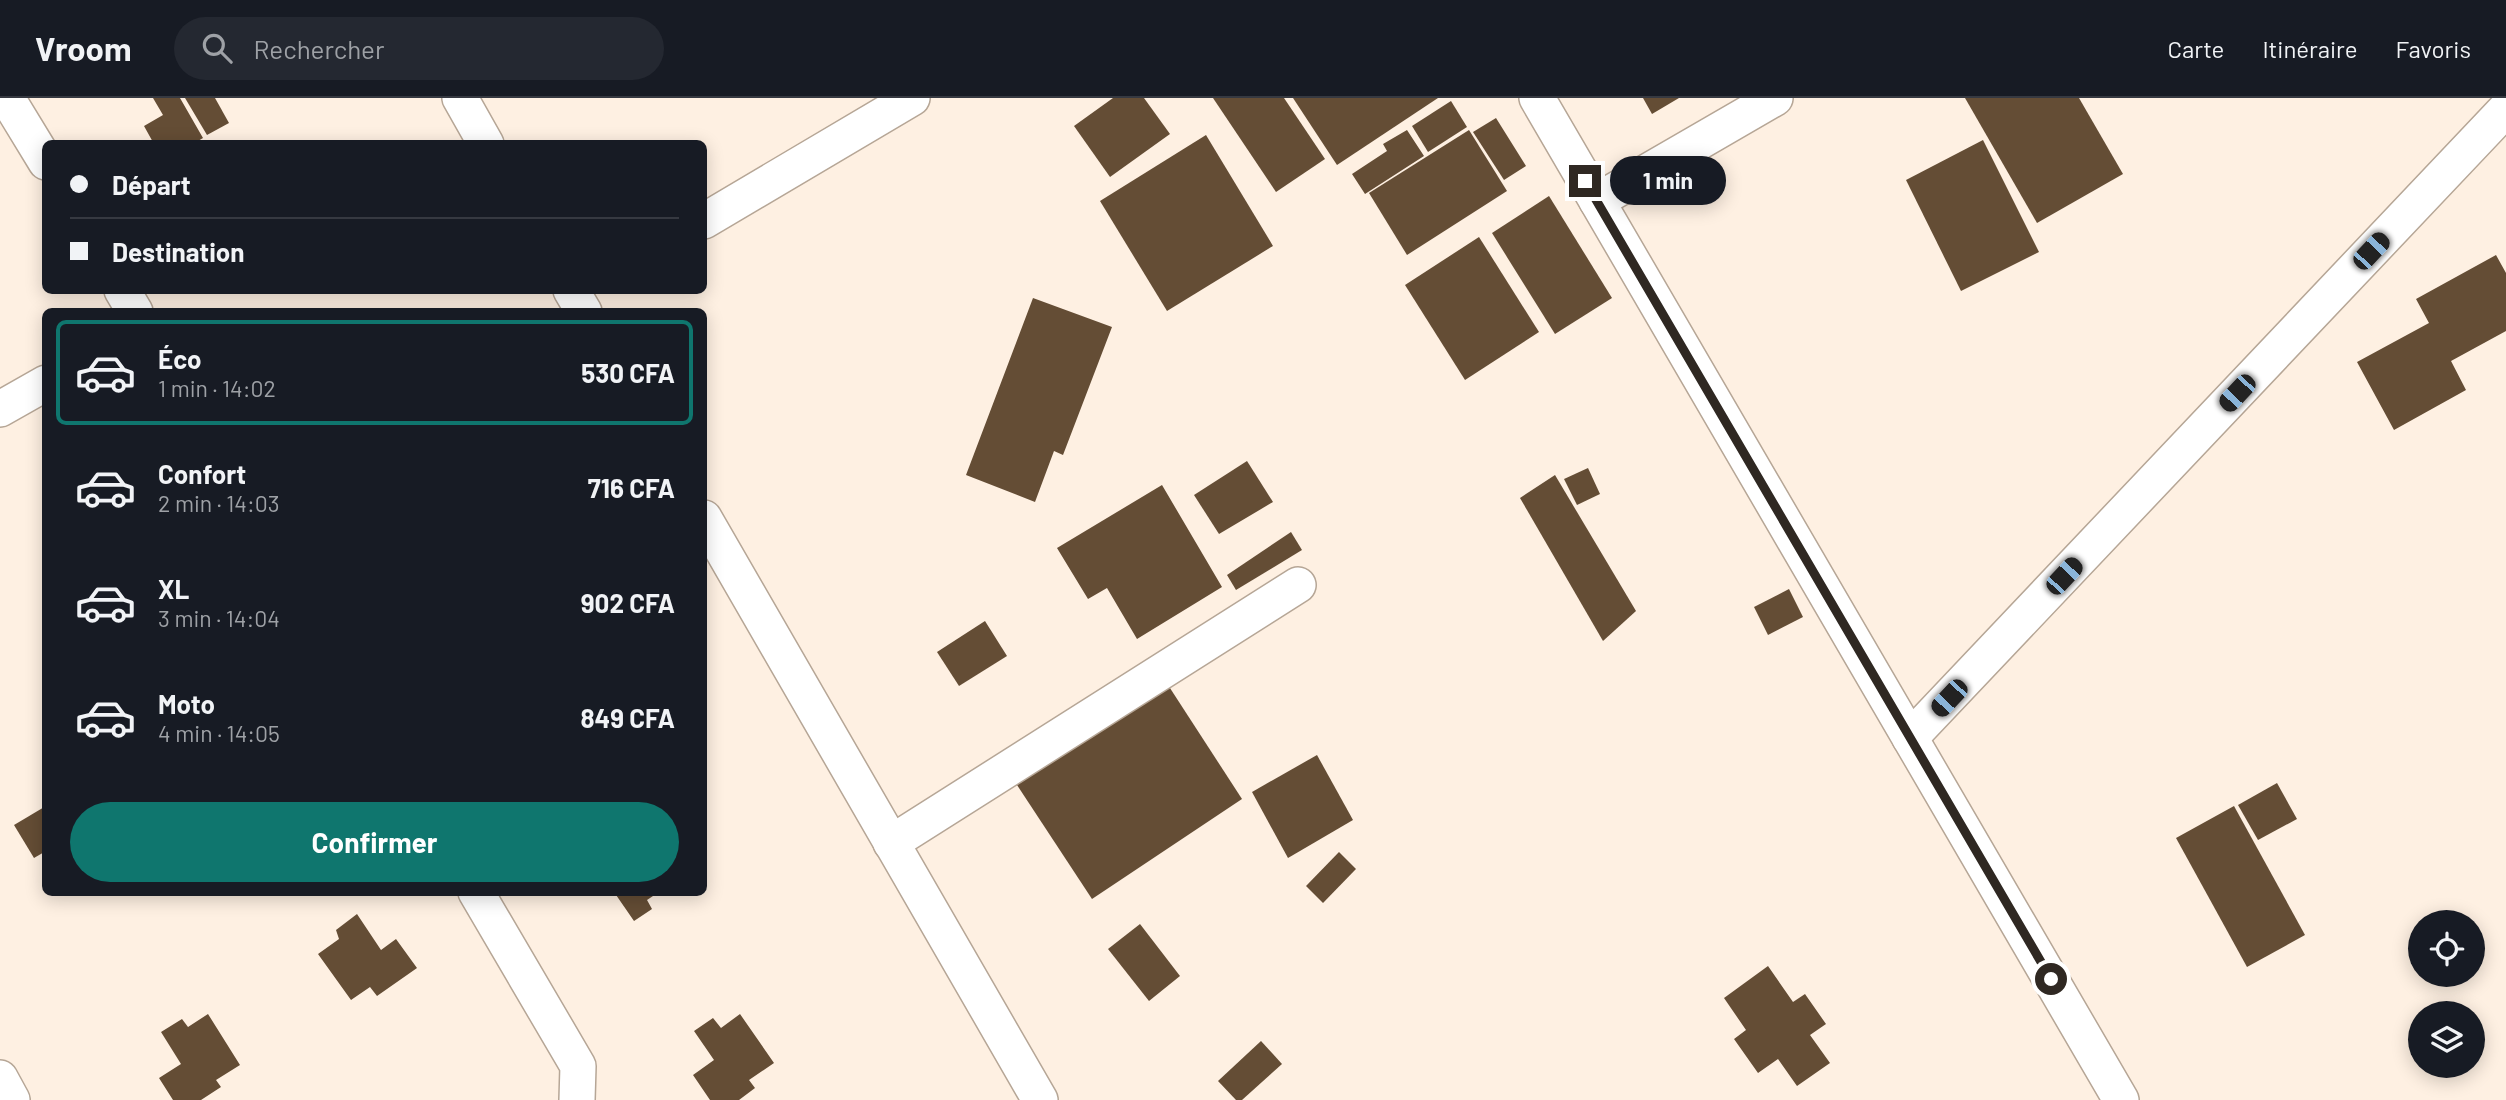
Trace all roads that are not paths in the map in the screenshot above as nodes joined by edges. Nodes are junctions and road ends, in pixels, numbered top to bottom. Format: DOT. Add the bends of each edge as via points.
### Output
graph roads {
  1 [pos="8,98"];
  2 [pos="460,98"];
  3 [pos="912,98"];
  4 [pos="1537,98"];
  5 [pos="1775,98"];
  6 [pos="2506,109"];
  7 [pos="484,140"];
  8 [pos="42,155"];
  9 [pos="1597,201"];
  10 [pos="707,219"];
  11 [pos="42,385"];
  12 [pos="0,409"];
  13 [pos="707,523"];
  14 [pos="1298,586"];
  15 [pos="1910,738"];
  16 [pos="891,843"];
  17 [pos="478,896"];
  18 [pos="0,1078"];
  19 [pos="12,1100"];
  20 [pos="577,1100"];
  21 [pos="1040,1100"];
  22 [pos="2122,1100"];
  1 -- 8 [label="street"];
  2 -- 7 [label="street"];
  3 -- 10 [label="street"];
  4 -- 9 [label="street"];
  5 -- 9 [label="street"];
  6 -- 15 [label="street"];
  9 -- 15 [label="street"];
  11 -- 12 [label="street"];
  13 -- 16 [label="street"];
  14 -- 16 [label="street"];
  15 -- 22 [label="street"];
  16 -- 21 [label="street"];
  17 -- 20 [label="street" via="578,1066"];
  18 -- 19 [label="street"];
}
